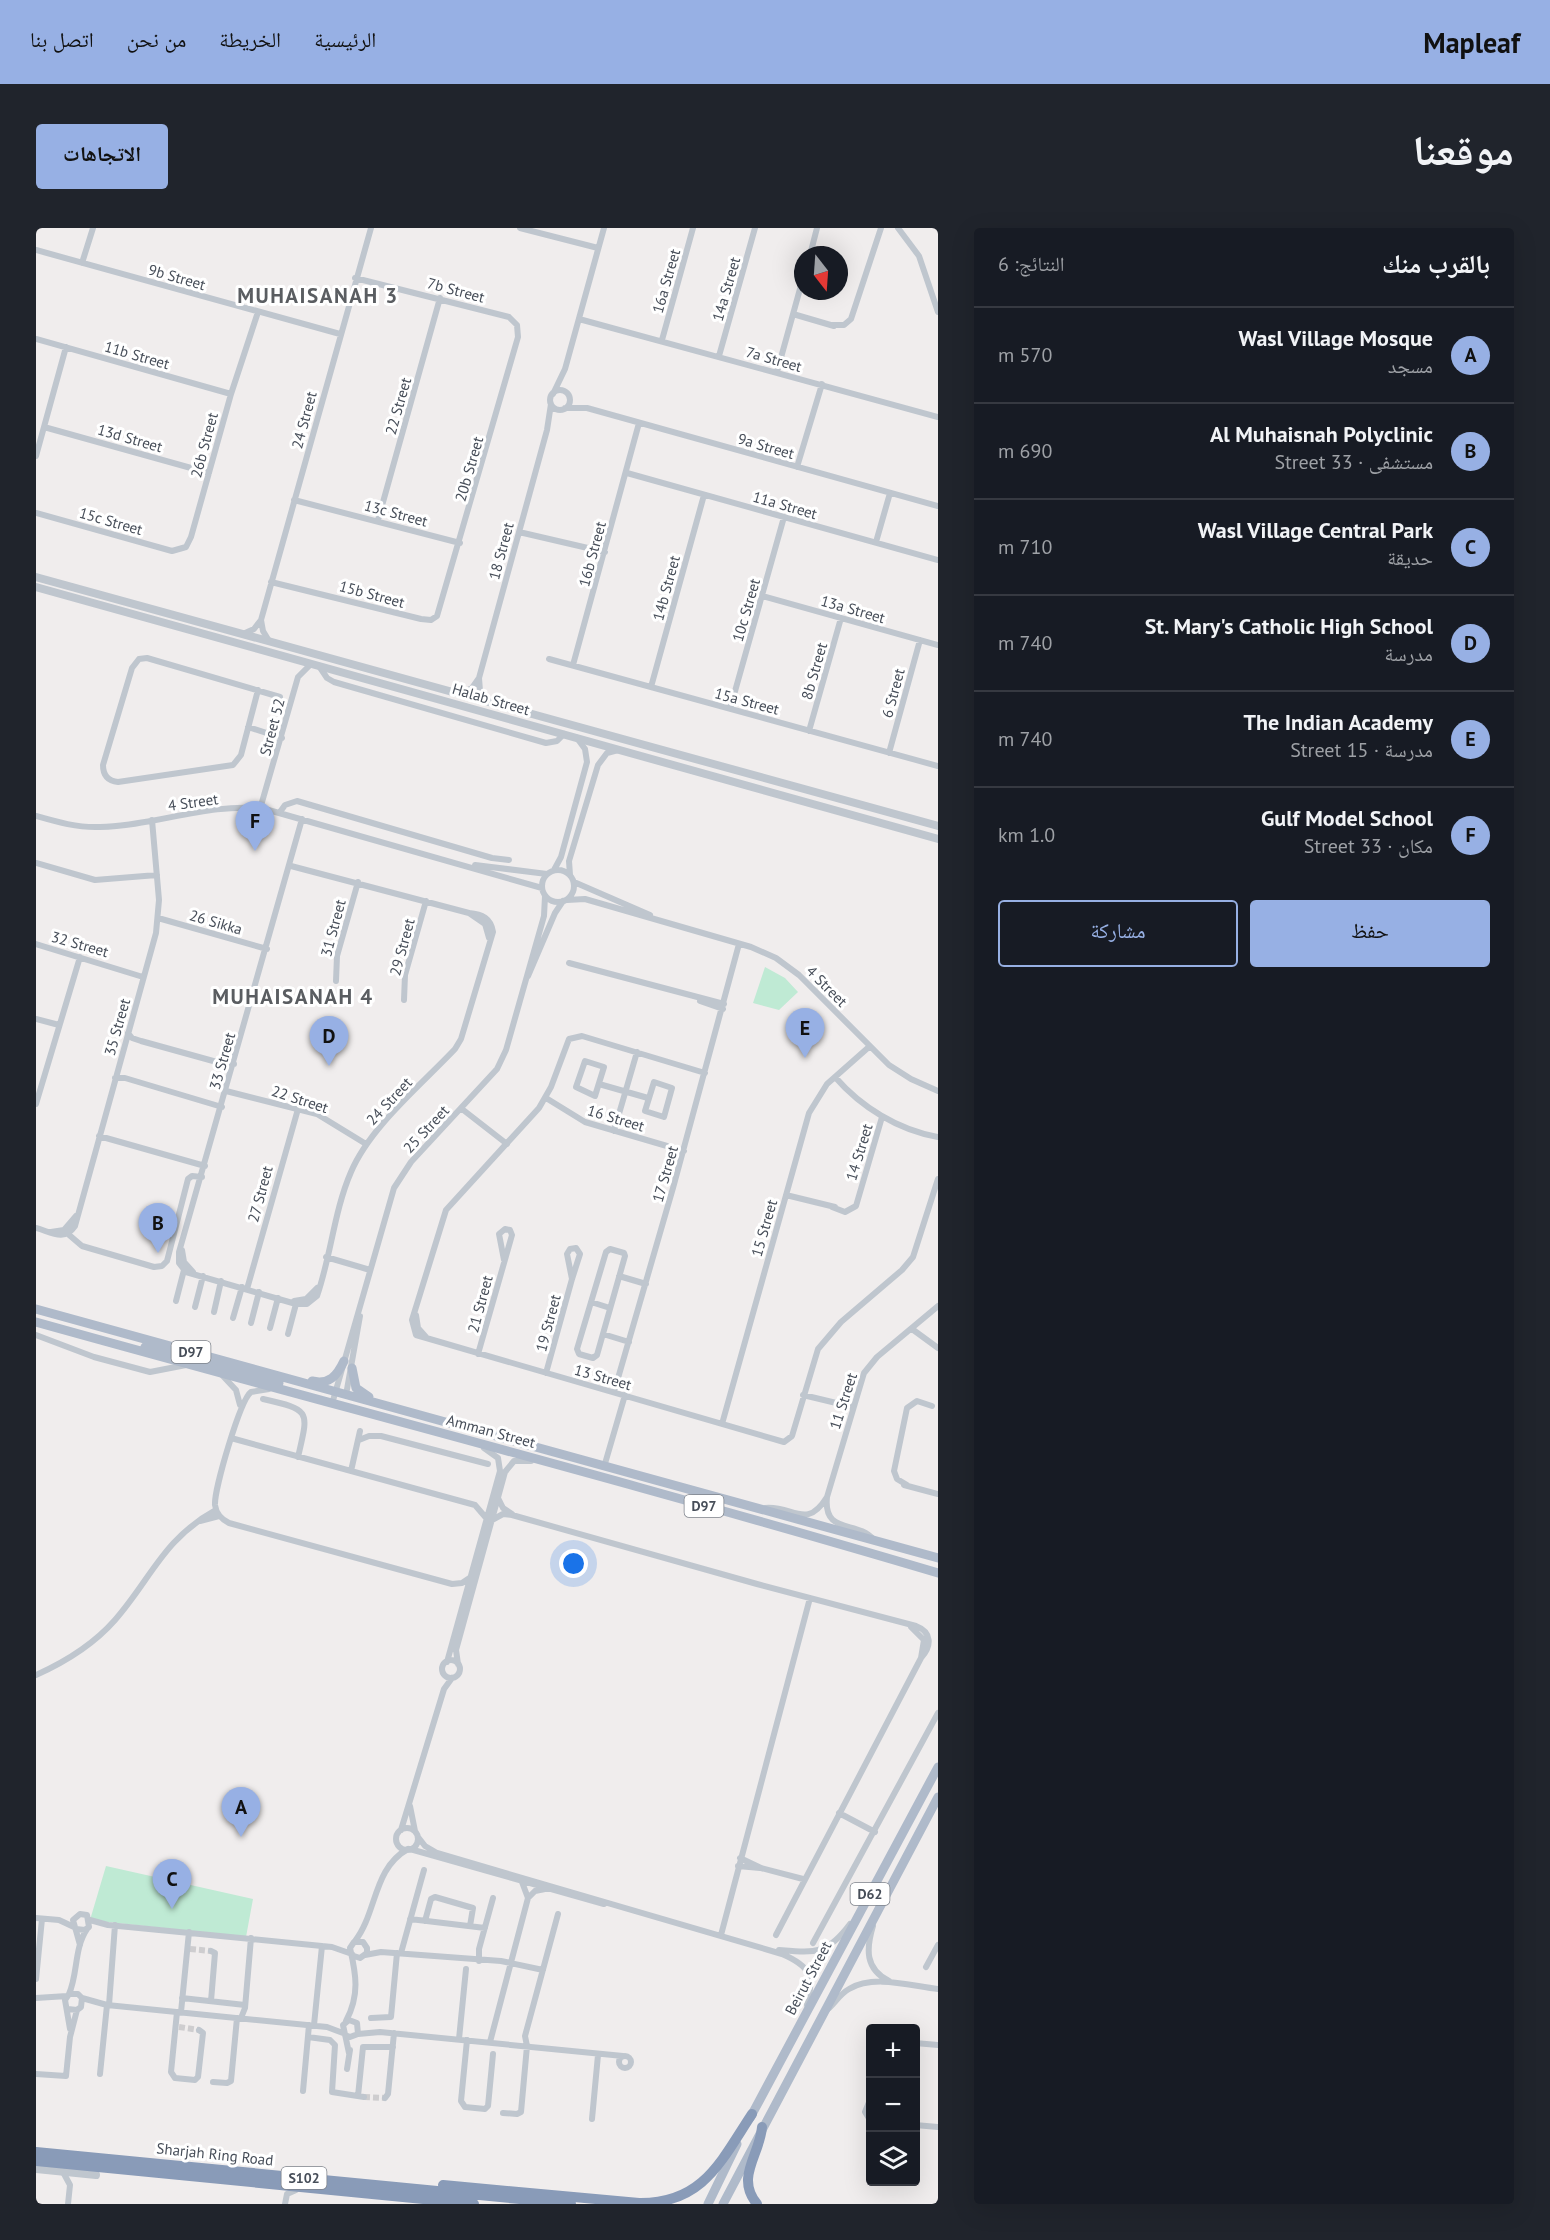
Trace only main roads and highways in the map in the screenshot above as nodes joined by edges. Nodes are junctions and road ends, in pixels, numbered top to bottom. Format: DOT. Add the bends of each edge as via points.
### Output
graph roads {
  1 [pos="36,1309"];
  2 [pos="36,1322"];
  3 [pos="107,1342"];
  4 [pos="280,1377"];
  5 [pos="334,1398"];
  6 [pos="396,1408"];
  7 [pos="890,1558"];
  8 [pos="938,1558"];
  9 [pos="938,1566"];
  10 [pos="938,1573"];
  11 [pos="938,1767"];
  12 [pos="938,1797"];
  13 [pos="752,2114"];
  14 [pos="762,2127"];
  15 [pos="36,2152"];
  16 [pos="36,2161"];
  17 [pos="112,2168"];
  18 [pos="96,2175"];
  19 [pos="358,2183"];
  20 [pos="474,2204"];
  21 [pos="571,2204"];
  22 [pos="708,2204"];
  23 [pos="723,2204"];
  24 [pos="757,2204"];
  1 -- 4 [label="main road, Amman Street / D97"];
  2 -- 3 [label="main road, Amman Street / D97"];
  3 -- 5 [label="main road" via="158,1350"];
  3 -- 5 [label="main road, Amman Street / D97" via="276,1389"];
  4 -- 5 [label="main road, Amman Street / D97"];
  4 -- 6 [label="main road" via="325,1382 348,1365 359,1391"];
  5 -- 6 [label="main road, Amman Street / D97" via="346,1395"];
  5 -- 7 [label="main road, Amman Street / D97"];
  6 -- 8 [label="main road, Amman Street / D97"];
  7 -- 9 [label="main road"];
  7 -- 10 [label="main road, Amman Street / D97"];
  11 -- 13 [label="main road, Beirut Street / D62"];
  12 -- 14 [label="main road, Beirut Street / D62"];
  13 -- 19 [label="highway" via="708,2178 688,2193 664,2202 639,2203 471,2186"];
  13 -- 22 [label="main road, Beirut Street / D62"];
  14 -- 23 [label="main road, Beirut Street / D62"];
  14 -- 24 [label="highway" via="747,2174 750,2193"];
  15 -- 19 [label="highway, Sharjah Ring Road / S102"];
  16 -- 17 [label="highway, Sharjah Ring Road / S102"];
  17 -- 18 [label="highway"];
  17 -- 20 [label="highway, Sharjah Ring Road / S102"];
  19 -- 21 [label="highway, Sharjah Ring Road / S102"];
}
